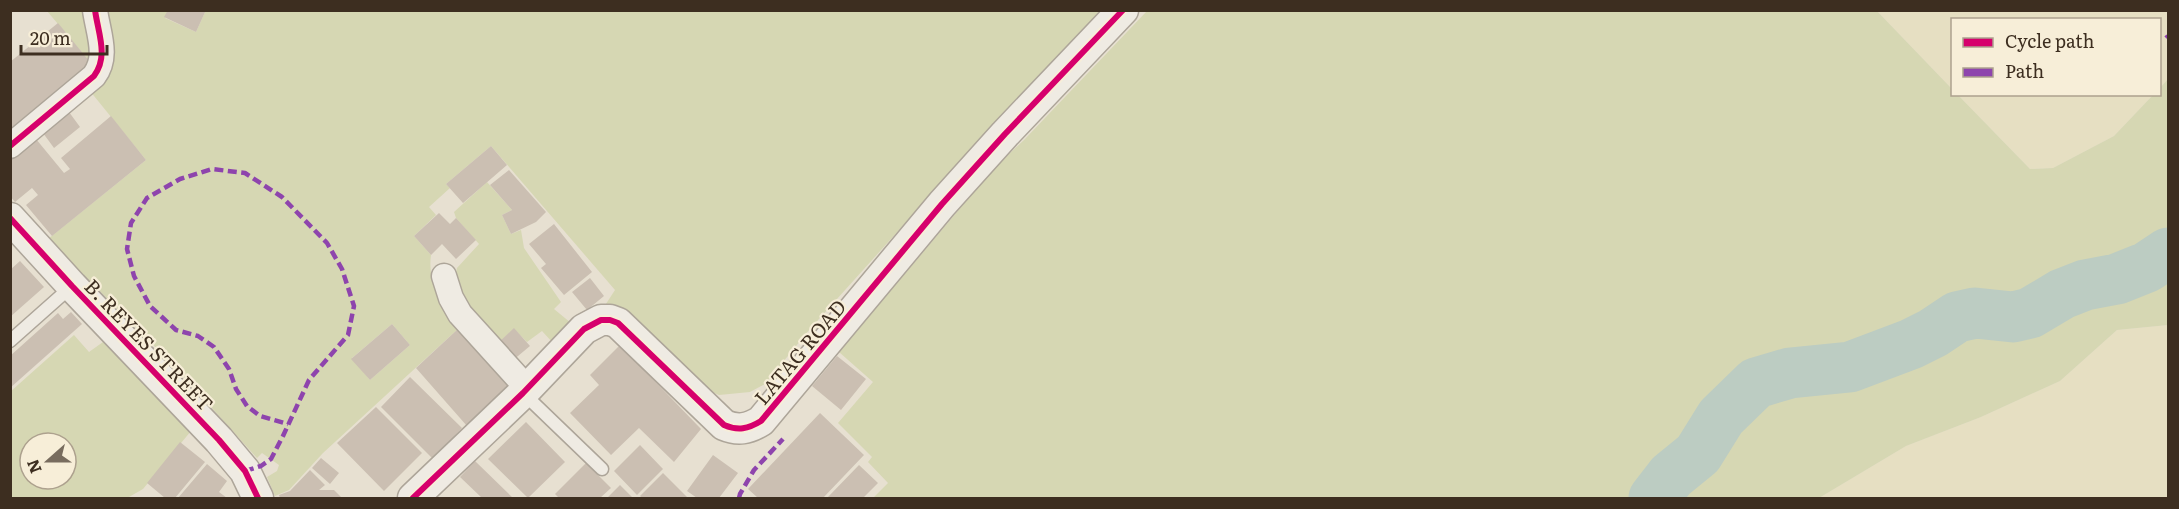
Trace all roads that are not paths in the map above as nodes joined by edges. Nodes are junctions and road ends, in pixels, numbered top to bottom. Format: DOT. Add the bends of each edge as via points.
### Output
graph roads {
  1 [pos="95,10"];
  2 [pos="1123,10"];
  3 [pos="10,146"];
  4 [pos="10,218"];
  5 [pos="444,276"];
  6 [pos="72,286"];
  7 [pos="10,340"];
  8 [pos="525,390"];
  9 [pos="602,469"];
  10 [pos="258,498"];
  11 [pos="413,498"];
  1 -- 3 [label="street" via="102,44 100,68"];
  2 -- 8 [label="street, LATAG ROAD" via="942,204 761,422 744,429 724,425 618,323 610,320 584,329"];
  4 -- 6 [label="street, B. REYES STREET"];
  5 -- 8 [label="street" via="460,314"];
  6 -- 7 [label="lane"];
  6 -- 10 [label="street, B. REYES STREET" via="219,440 245,471"];
  8 -- 9 [label="lane"];
  8 -- 11 [label="street, LATAG ROAD"];
}
